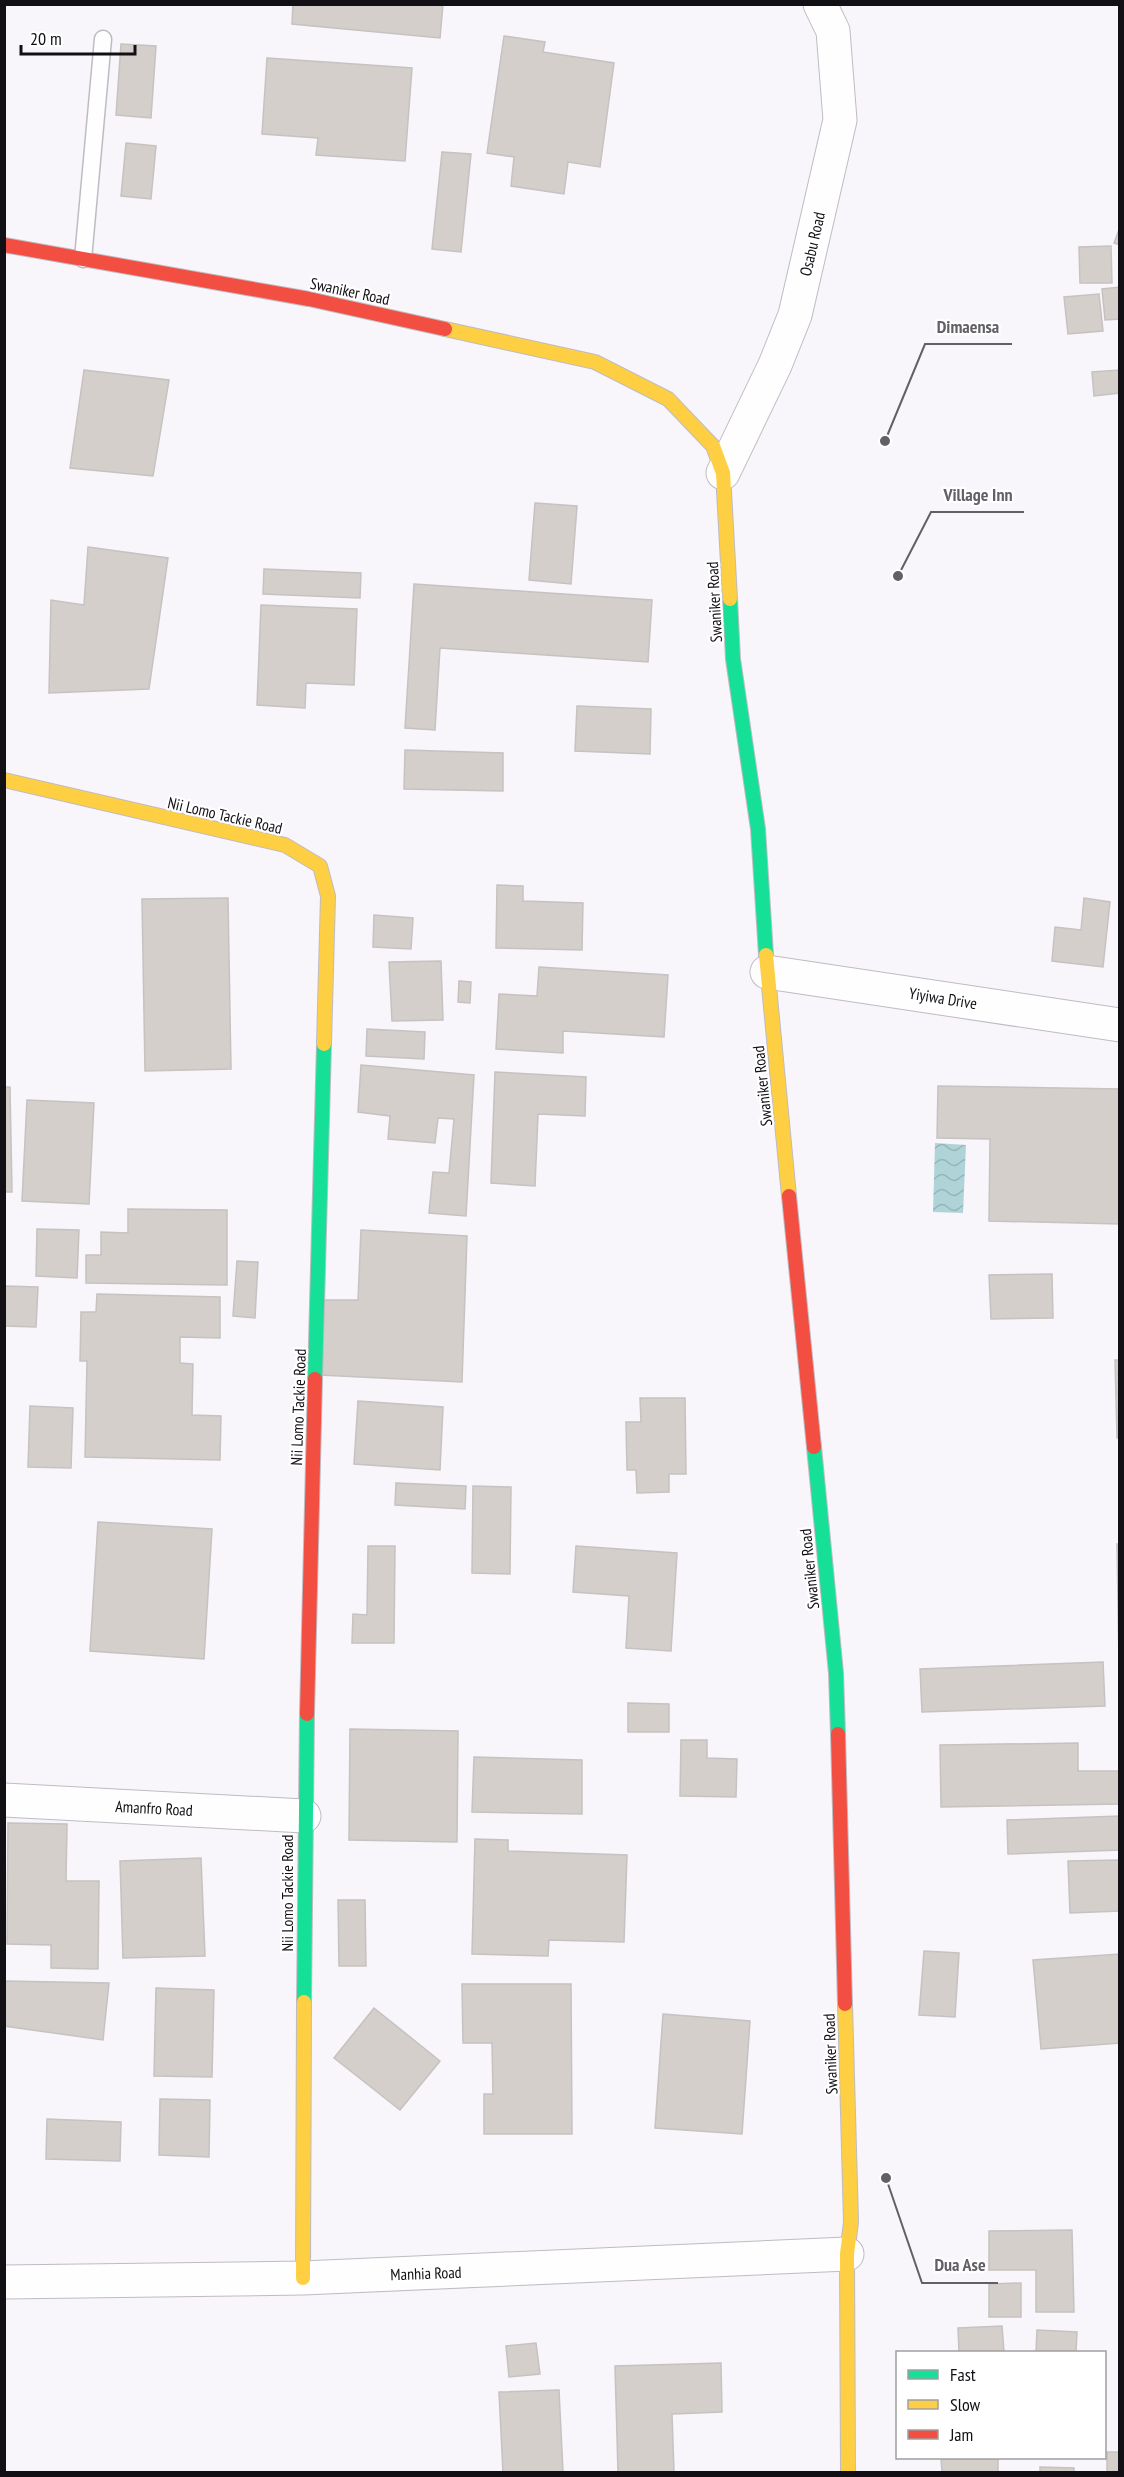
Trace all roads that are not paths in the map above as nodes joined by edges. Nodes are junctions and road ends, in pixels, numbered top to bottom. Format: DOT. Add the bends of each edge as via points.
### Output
graph roads {
  1 [pos="820,4"];
  2 [pos="103,39"];
  3 [pos="4,245"];
  4 [pos="82,260"];
  5 [pos="723,473"];
  6 [pos="4,780"];
  7 [pos="767,972"];
  8 [pos="1119,1025"];
  9 [pos="4,1800"];
  10 [pos="304,1816"];
  11 [pos="847,2254"];
  12 [pos="303,2278"];
  13 [pos="4,2282"];
  14 [pos="848,2472"];
  1 -- 5 [label="street, Osabu Road" via="833,31 840,120 795,315"];
  2 -- 4 [label="lane"];
  3 -- 4 [label="street, Swaniker Road"];
  4 -- 5 [label="street, Swaniker Road" via="309,299 595,362 668,399 713,446"];
  5 -- 7 [label="street, Swaniker Road" via="733,659 758,829"];
  6 -- 10 [label="street, Nii Lomo Tackie Road" via="285,845 320,866 328,896"];
  7 -- 8 [label="street, Yiyiwa Drive"];
  7 -- 11 [label="street, Swaniker Road" via="836,1673 851,2222"];
  9 -- 10 [label="street, Amanfro Road"];
  10 -- 12 [label="street, Nii Lomo Tackie Road"];
  11 -- 12 [label="street, Manhia Road"];
  11 -- 14 [label="street, Swaniker Road"];
  12 -- 13 [label="street, Manhia Road"];
}
